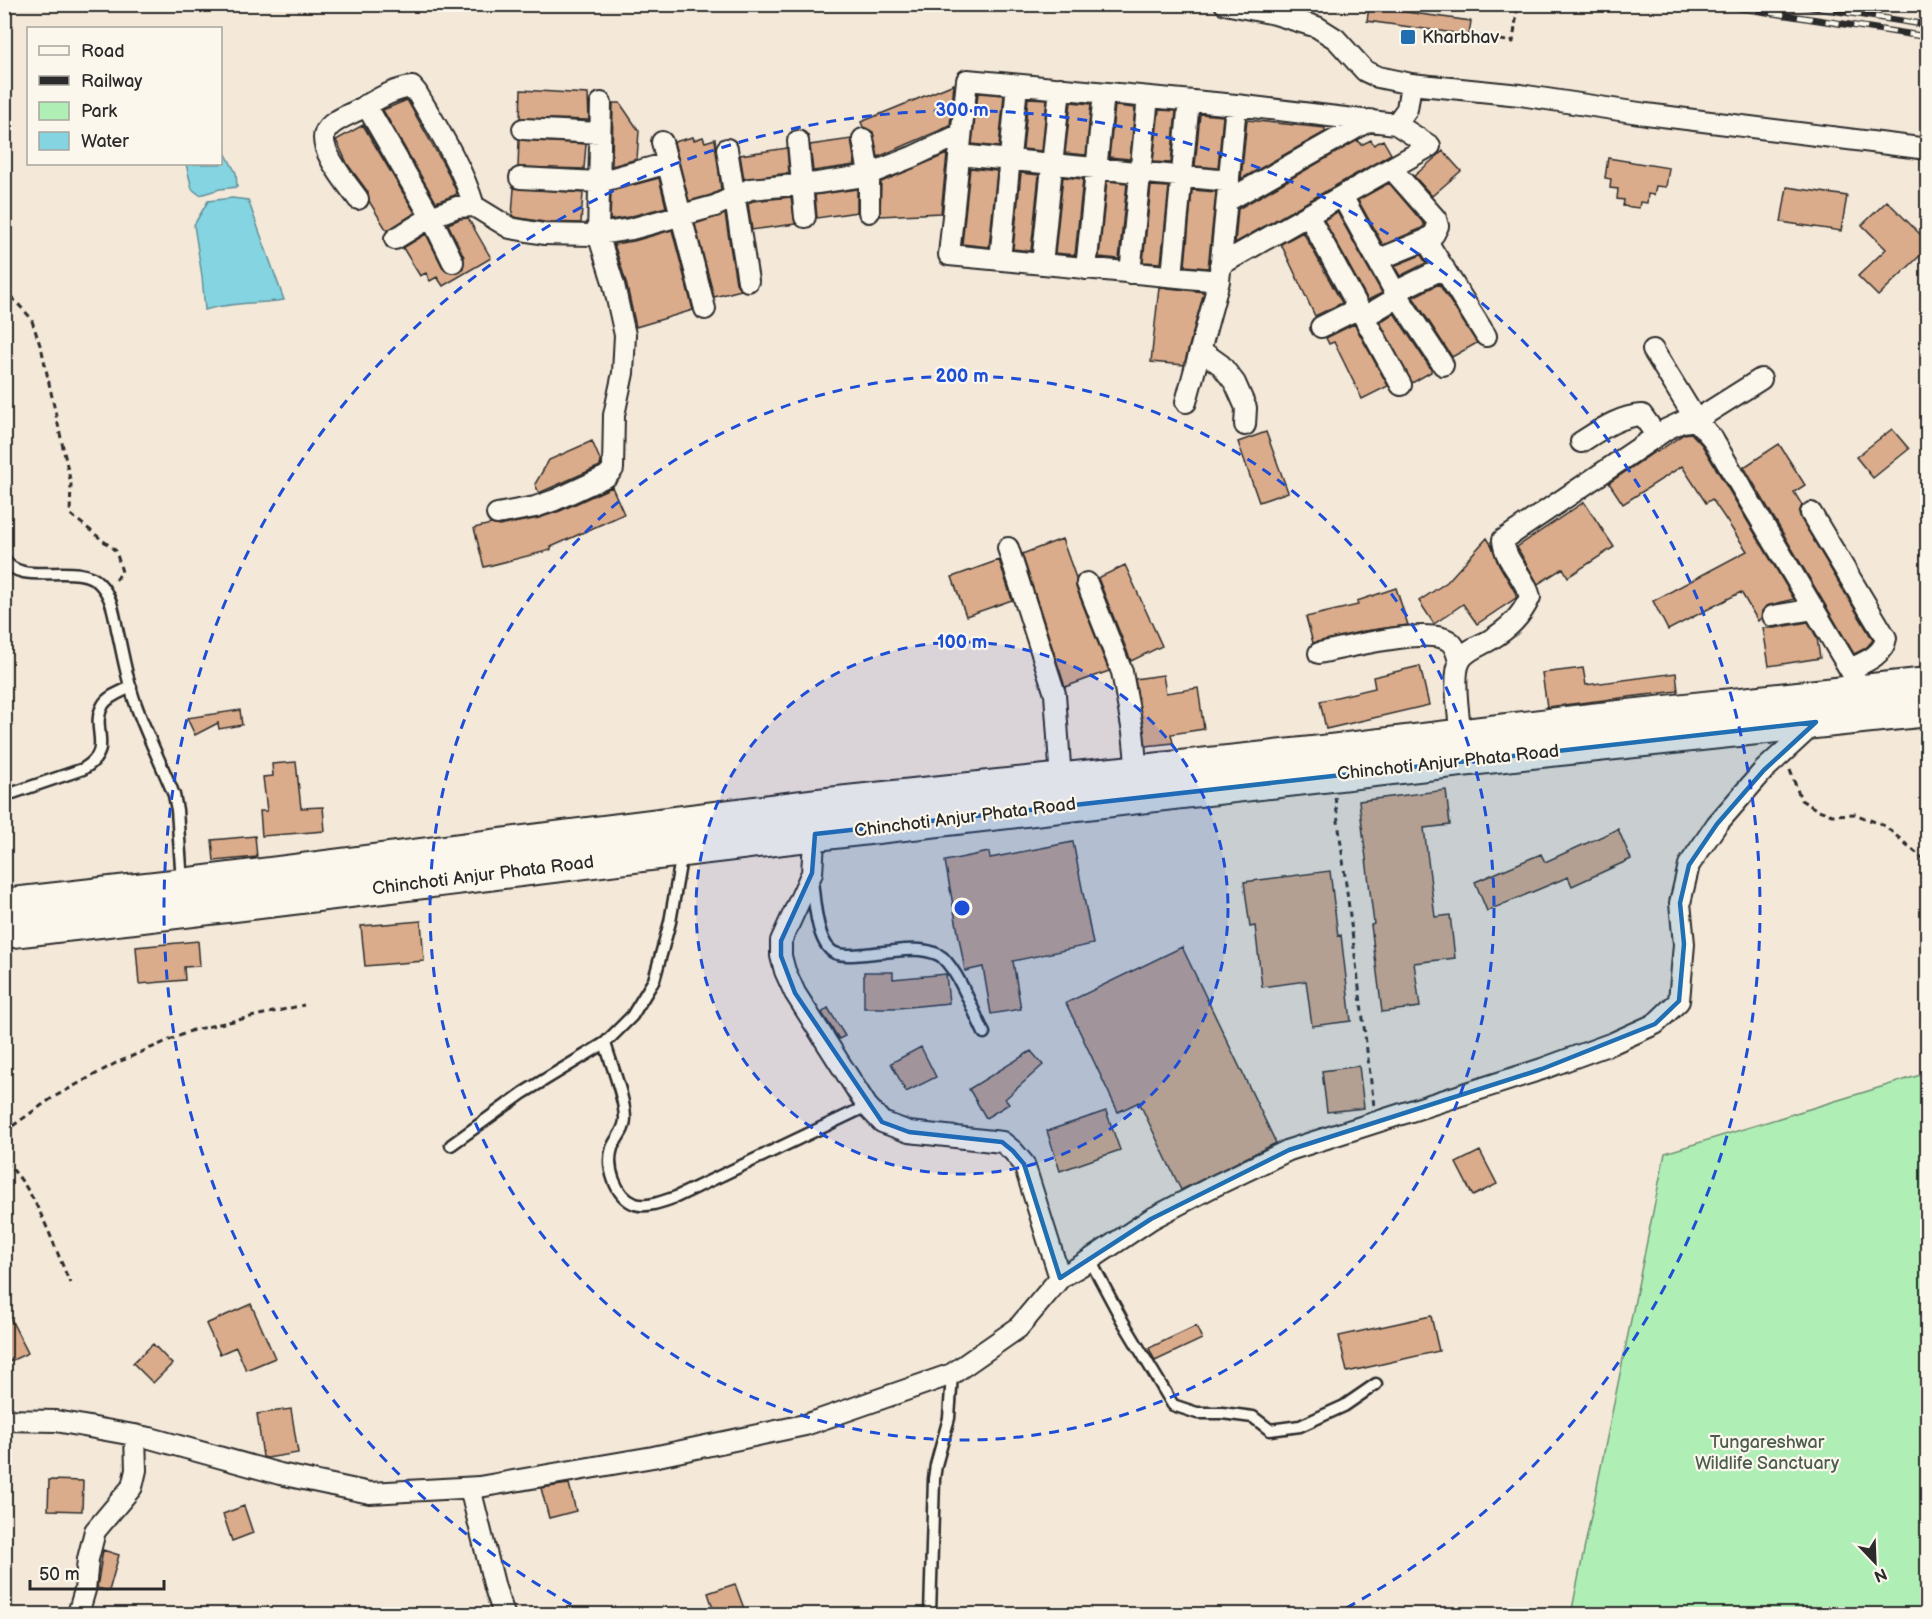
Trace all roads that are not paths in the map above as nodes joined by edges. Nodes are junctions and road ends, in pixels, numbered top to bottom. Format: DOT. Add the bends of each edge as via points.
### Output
graph roads {
  1 [pos="1225,4"];
  2 [pos="1411,84"];
  3 [pos="1017,85"];
  4 [pos="1060,88"];
  5 [pos="1104,93"];
  6 [pos="1148,97"];
  7 [pos="1189,101"];
  8 [pos="601,103"];
  9 [pos="366,105"];
  10 [pos="1236,105"];
  11 [pos="1370,120"];
  12 [pos="1396,124"];
  13 [pos="523,129"];
  14 [pos="600,133"];
  15 [pos="961,134"];
  16 [pos="863,140"];
  17 [pos="798,141"];
  18 [pos="662,142"];
  19 [pos="1928,148"];
  20 [pos="727,149"];
  21 [pos="959,155"];
  22 [pos="1010,160"];
  23 [pos="668,164"];
  24 [pos="1052,164"];
  25 [pos="1096,168"];
  26 [pos="1391,168"];
  27 [pos="1140,172"];
  28 [pos="869,174"];
  29 [pos="1182,176"];
  30 [pos="520,178"];
  31 [pos="1229,181"];
  32 [pos="599,182"];
  33 [pos="803,184"];
  34 [pos="735,195"];
  35 [pos="1342,196"];
  36 [pos="358,199"];
  37 [pos="1227,201"];
  38 [pos="474,206"];
  39 [pos="869,212"];
  40 [pos="682,215"];
  41 [pos="1308,215"];
  42 [pos="431,217"];
  43 [pos="805,217"];
  44 [pos="598,234"];
  45 [pos="395,239"];
  46 [pos="1426,240"];
  47 [pos="999,260"];
  48 [pos="1377,260"];
  49 [pos="453,262"];
  50 [pos="1042,264"];
  51 [pos="1444,268"];
  52 [pos="1086,269"];
  53 [pos="1130,273"];
  54 [pos="1219,273"];
  55 [pos="1172,276"];
  56 [pos="748,281"];
  57 [pos="1397,294"];
  58 [pos="705,309"];
  59 [pos="1361,312"];
  60 [pos="1321,327"];
  61 [pos="1486,336"];
  62 [pos="1200,350"];
  63 [pos="1653,350"];
  64 [pos="1443,365"];
  65 [pos="1761,379"];
  66 [pos="1401,385"];
  67 [pos="1186,402"];
  68 [pos="1696,420"];
  69 [pos="1245,424"];
  70 [pos="1657,436"];
  71 [pos="1581,442"];
  72 [pos="1811,513"];
  73 [pos="497,514"];
  74 [pos="1008,548"];
  75 [pos="5,563"];
  76 [pos="1087,583"];
  77 [pos="1814,609"];
  78 [pos="1773,616"];
  79 [pos="1319,653"];
  80 [pos="1459,662"];
  81 [pos="1928,684"];
  82 [pos="131,687"];
  83 [pos="1869,691"];
  84 [pos="1928,710"];
  85 [pos="1816,722"];
  86 [pos="1461,735"];
  87 [pos="1137,772"];
  88 [pos="1061,780"];
  89 [pos="4,796"];
  90 [pos="816,820"];
  91 [pos="683,837"];
  92 [pos="812,873"];
  93 [pos="182,885"];
  94 [pos="4,905"];
  95 [pos="4,932"];
  96 [pos="984,1033"];
  97 [pos="605,1042"];
  98 [pos="867,1106"];
  99 [pos="451,1145"];
  100 [pos="1090,1260"];
  101 [pos="1060,1278"];
  102 [pos="952,1374"];
  103 [pos="1376,1384"];
  104 [pos="4,1420"];
  105 [pos="135,1435"];
  106 [pos="470,1488"];
  107 [pos="78,1614"];
  108 [pos="504,1614"];
  109 [pos="930,1614"];
  1 -- 2 [label="street" via="1317,27 1335,39 1365,71"];
  2 -- 12 [label="street" via="1407,109"];
  2 -- 19 [label="street"];
  3 -- 4 [label="street"];
  3 -- 15 [label="street" via="966,80"];
  3 -- 22 [label="street"];
  4 -- 5 [label="street"];
  4 -- 24 [label="street"];
  5 -- 6 [label="street"];
  5 -- 25 [label="street"];
  6 -- 7 [label="street"];
  6 -- 27 [label="street"];
  7 -- 10 [label="street"];
  7 -- 29 [label="street"];
  8 -- 14 [label="street"];
  9 -- 36 [label="street" via="333,124 325,134 338,172"];
  9 -- 38 [label="street" via="412,87 468,186"];
  9 -- 42 [label="street"];
  10 -- 11 [label="street"];
  10 -- 31 [label="street"];
  11 -- 12 [label="street"];
  11 -- 37 [label="street"];
  12 -- 26 [label="street" via="1430,146"];
  13 -- 14 [label="street"];
  14 -- 32 [label="street"];
  15 -- 21 [label="street"];
  15 -- 28 [label="street"];
  16 -- 28 [label="street"];
  17 -- 33 [label="street"];
  18 -- 23 [label="street"];
  20 -- 34 [label="street"];
  21 -- 22 [label="street"];
  21 -- 47 [label="street" via="949,255"];
  22 -- 24 [label="street"];
  22 -- 47 [label="street"];
  23 -- 32 [label="street"];
  23 -- 40 [label="street"];
  24 -- 25 [label="street"];
  24 -- 50 [label="street"];
  25 -- 27 [label="street"];
  25 -- 52 [label="street"];
  26 -- 35 [label="street"];
  26 -- 46 [label="street" via="1436,219 1438,226"];
  27 -- 29 [label="street"];
  27 -- 53 [label="street"];
  28 -- 33 [label="street"];
  28 -- 39 [label="street"];
  29 -- 31 [label="street"];
  29 -- 55 [label="street"];
  30 -- 32 [label="street"];
  31 -- 37 [label="street"];
  32 -- 44 [label="street"];
  33 -- 34 [label="street" via="750,189"];
  33 -- 43 [label="street"];
  34 -- 40 [label="street" via="715,206"];
  34 -- 56 [label="street"];
  35 -- 41 [label="street"];
  35 -- 48 [label="street"];
  37 -- 54 [label="street"];
  38 -- 42 [label="street" via="457,207"];
  38 -- 44 [label="street" via="510,228 544,234"];
  40 -- 44 [label="street"];
  40 -- 58 [label="street"];
  41 -- 54 [label="street"];
  41 -- 59 [label="street"];
  42 -- 45 [label="street"];
  42 -- 49 [label="street"];
  44 -- 73 [label="street" via="625,335 623,373 614,415 613,469 607,476 555,500"];
  46 -- 48 [label="street"];
  46 -- 51 [label="street"];
  47 -- 50 [label="street"];
  48 -- 57 [label="street"];
  50 -- 52 [label="street"];
  51 -- 57 [label="street"];
  51 -- 61 [label="street"];
  52 -- 53 [label="street"];
  53 -- 55 [label="street"];
  54 -- 55 [label="street"];
  54 -- 62 [label="street"];
  57 -- 59 [label="street"];
  57 -- 64 [label="street"];
  59 -- 60 [label="street"];
  59 -- 66 [label="street"];
  62 -- 67 [label="street"];
  62 -- 69 [label="street" via="1221,365 1235,383 1245,408"];
  63 -- 68 [label="street"];
  65 -- 68 [label="street"];
  68 -- 70 [label="street" via="1682,422"];
  68 -- 77 [label="street" via="1712,438"];
  70 -- 71 [label="street" via="1642,415 1630,415"];
  70 -- 80 [label="street" via="1503,540 1530,597 1512,625 1467,652"];
  72 -- 83 [label="street" via="1886,638 1882,651 1869,660"];
  74 -- 88 [label="street" via="1055,694"];
  75 -- 82 [label="lane" via="26,572 86,574 97,580 113,608"];
  76 -- 87 [label="street" via="1122,672"];
  77 -- 78 [label="street"];
  77 -- 83 [label="street"];
  79 -- 80 [label="street" via="1427,635 1450,642"];
  80 -- 86 [label="street"];
  81 -- 83 [label="main road, Chinchoti Anjur Phata Road"];
  82 -- 89 [label="lane" via="103,705 98,757 93,763"];
  82 -- 93 [label="lane" via="174,795"];
  83 -- 84 [label="main road, Chinchoti Anjur Phata Road"];
  83 -- 85 [label="main road, Chinchoti Anjur Phata Road"];
  83 -- 86 [label="main road, Chinchoti Anjur Phata Road"];
  85 -- 90 [label="main road, Chinchoti Anjur Phata Road" via="1332,774"];
  85 -- 100 [label="street" via="1764,770 1717,824 1689,866 1680,903 1684,944 1679,1001 1655,1024 1542,1069 1289,1150 1151,1219"];
  86 -- 87 [label="main road, Chinchoti Anjur Phata Road"];
  87 -- 88 [label="main road, Chinchoti Anjur Phata Road"];
  88 -- 90 [label="main road, Chinchoti Anjur Phata Road"];
  90 -- 91 [label="main road, Chinchoti Anjur Phata Road"];
  90 -- 92 [label="street"];
  91 -- 93 [label="main road, Chinchoti Anjur Phata Road"];
  91 -- 95 [label="main road, Chinchoti Anjur Phata Road" via="185,912"];
  91 -- 97 [label="lane" via="670,922 654,980 632,1016"];
  92 -- 96 [label="lane" via="814,901 827,947 836,954 910,949 932,952 956,976"];
  92 -- 98 [label="street" via="781,940 781,956 795,993"];
  93 -- 94 [label="main road, Chinchoti Anjur Phata Road"];
  97 -- 98 [label="lane" via="626,1121 612,1147 609,1164 614,1182 635,1204 676,1197"];
  97 -- 99 [label="lane" via="523,1093"];
  98 -- 101 [label="street" via="882,1122 895,1128 1002,1143 1013,1151 1024,1164"];
  100 -- 101 [label="street"];
  100 -- 103 [label="lane" via="1173,1405 1197,1413 1253,1417 1270,1430 1300,1426 1344,1406"];
  101 -- 102 [label="street" via="1018,1328"];
  102 -- 106 [label="street" via="805,1425 653,1457"];
  102 -- 109 [label="lane" via="949,1418 934,1479"];
  104 -- 105 [label="street" via="56,1421"];
  105 -- 106 [label="street" via="280,1474 370,1493"];
  105 -- 107 [label="street" via="136,1470 132,1487 95,1531"];
  106 -- 108 [label="street"];
}
